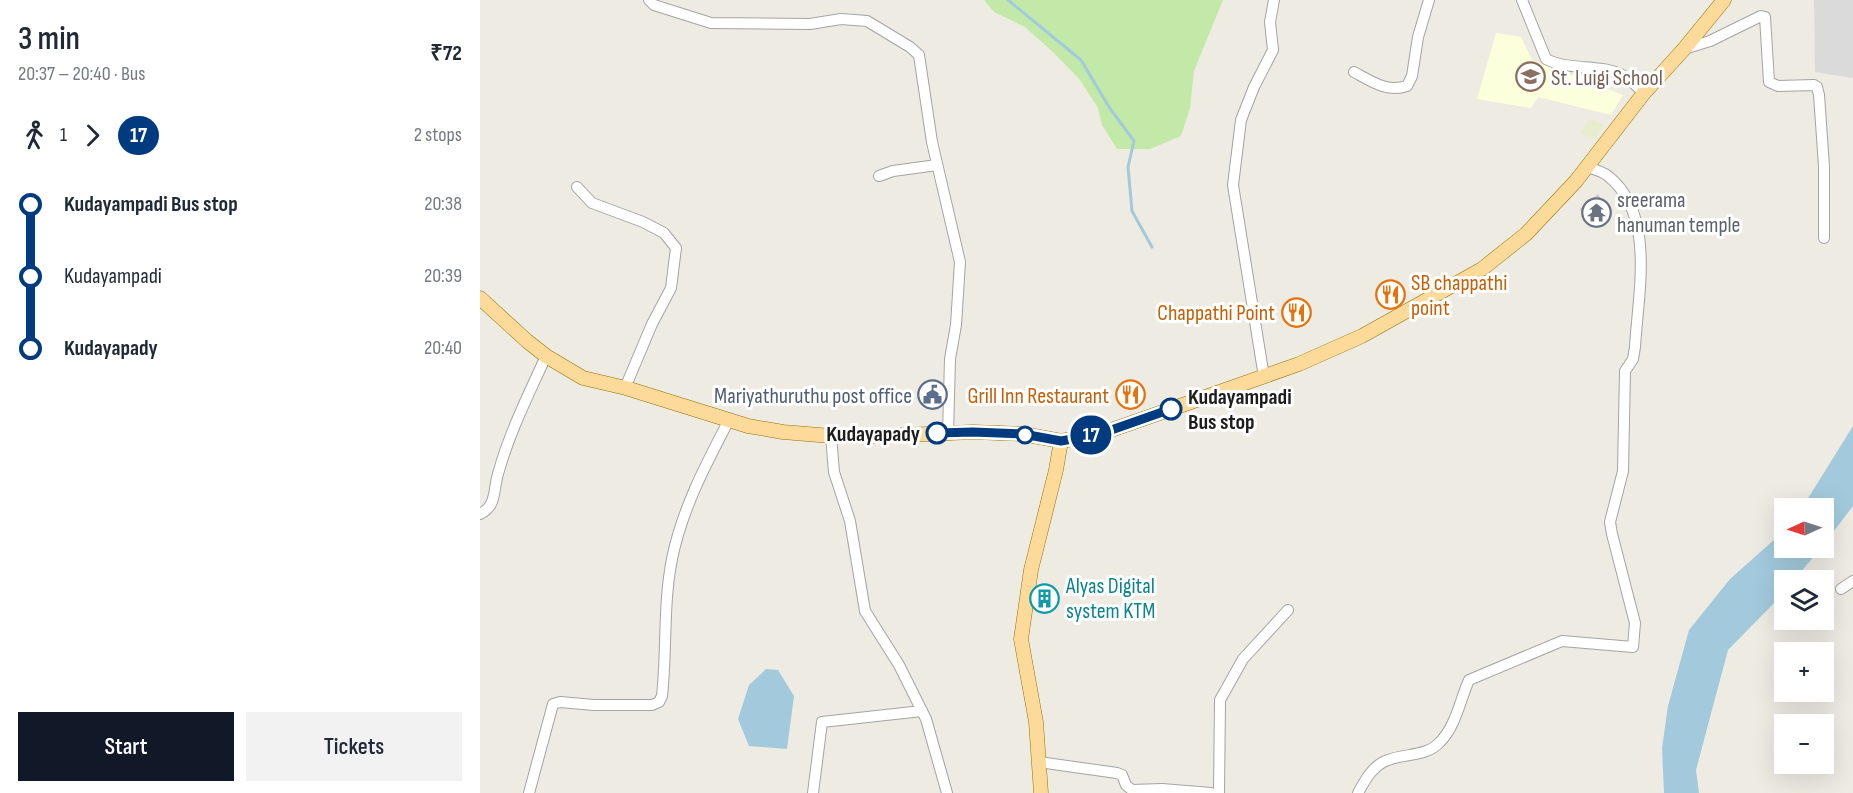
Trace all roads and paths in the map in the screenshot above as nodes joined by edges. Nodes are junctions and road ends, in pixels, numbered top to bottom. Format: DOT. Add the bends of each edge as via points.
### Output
graph roads {
  1 [pos="649,0"];
  2 [pos="1274,0"];
  3 [pos="1429,0"];
  4 [pos="1522,0"];
  5 [pos="1724,0"];
  6 [pos="1684,49"];
  7 [pos="1354,72"];
  8 [pos="1644,93"];
  9 [pos="937,165"];
  10 [pos="1586,167"];
  11 [pos="879,176"];
  12 [pos="577,187"];
  13 [pos="1824,238"];
  14 [pos="480,298"];
  15 [pos="546,356"];
  16 [pos="1264,377"];
  17 [pos="625,388"];
  18 [pos="729,420"];
  19 [pos="948,433"];
  20 [pos="831,436"];
  21 [pos="1061,441"];
  22 [pos="480,514"];
  23 [pos="1853,581"];
  24 [pos="1840,589"];
  25 [pos="1288,609"];
  26 [pos="922,711"];
  27 [pos="1039,762"];
  28 [pos="529,793"];
  29 [pos="813,793"];
  30 [pos="947,793"];
  31 [pos="1041,793"];
  32 [pos="1211,793"];
  33 [pos="1219,793"];
  34 [pos="1358,793"];
  1 -- 9 [label="street" via="711,23 867,21 919,55"];
  2 -- 16 [label="street" via="1270,22 1273,50 1241,120 1233,185"];
  3 -- 7 [label="street" via="1407,86 1380,86"];
  4 -- 8 [label="street" via="1546,59 1606,69 1626,77"];
  5 -- 6 [label="main road"];
  6 -- 8 [label="main road"];
  6 -- 13 [label="street" via="1765,17 1769,82 1778,86 1817,87 1824,166"];
  8 -- 10 [label="main road"];
  9 -- 11 [label="street"];
  9 -- 19 [label="street" via="960,262 950,359"];
  10 -- 16 [label="main road" via="1526,234 1482,269 1362,336"];
  10 -- 34 [label="street" via="1607,175 1624,194 1637,222 1641,244 1633,359 1625,371 1623,471 1610,522 1635,623 1633,646 1562,641 1469,680 1456,715 1440,742 1426,753 1387,760 1375,768"];
  12 -- 17 [label="street" via="592,203 664,233 676,248 671,288"];
  14 -- 15 [label="main road"];
  15 -- 17 [label="main road" via="583,378"];
  15 -- 22 [label="street" via="518,418 498,475 493,503"];
  16 -- 21 [label="main road" via="1100,434"];
  17 -- 18 [label="main road"];
  18 -- 20 [label="main road" via="783,432"];
  18 -- 28 [label="street" via="690,499 672,559 662,696 652,705 553,704"];
  19 -- 20 [label="main road"];
  19 -- 21 [label="main road" via="1023,434"];
  20 -- 26 [label="street" via="834,472 850,521 865,611"];
  21 -- 27 [label="main road" via="1031,570 1021,639"];
  23 -- 24 [label="street"];
  25 -- 33 [label="street" via="1243,659 1220,700"];
  26 -- 29 [label="street" via="822,722"];
  26 -- 30 [label="street"];
  27 -- 31 [label="main road"];
  27 -- 32 [label="street" via="1117,773 1132,790"];
}
